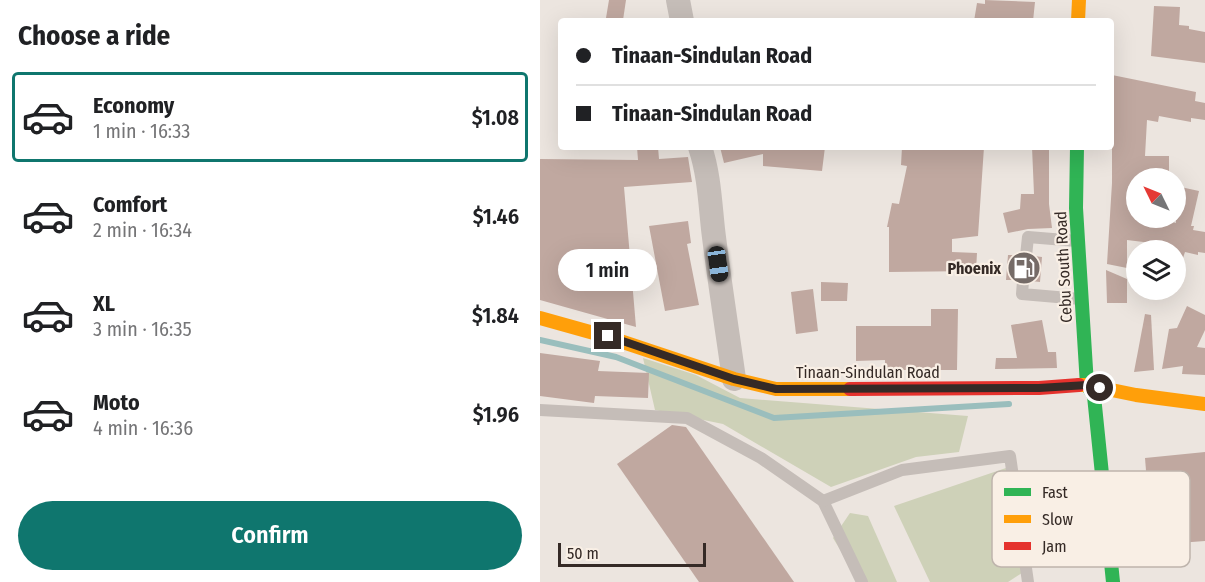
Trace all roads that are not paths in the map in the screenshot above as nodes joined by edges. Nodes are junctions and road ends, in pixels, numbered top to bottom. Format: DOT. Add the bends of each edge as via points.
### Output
graph roads {
  1 [pos="678,0"];
  2 [pos="1079,0"];
  3 [pos="681,18"];
  4 [pos="1078,18"];
  5 [pos="701,150"];
  6 [pos="1077,150"];
  7 [pos="1078,241"];
  8 [pos="1026,256"];
  9 [pos="1023,281"];
  10 [pos="1082,299"];
  11 [pos="540,318"];
  12 [pos="734,379"];
  13 [pos="1090,391"];
  14 [pos="1078,397"];
  15 [pos="1205,404"];
  16 [pos="540,410"];
  17 [pos="1012,471"];
  18 [pos="1101,471"];
  19 [pos="822,501"];
  20 [pos="1026,567"];
  21 [pos="1111,567"];
  22 [pos="862,582"];
  23 [pos="1028,582"];
  24 [pos="1113,582"];
  1 -- 3 [label="street"];
  2 -- 4 [label="main road"];
  5 -- 12 [label="street" via="712,201"];
  6 -- 7 [label="main road, Cebu South Road"];
  7 -- 8 [label="lane" via="1028,237"];
  7 -- 10 [label="main road, Cebu South Road"];
  9 -- 10 [label="lane" via="1022,294"];
  10 -- 13 [label="main road, Cebu South Road"];
  11 -- 12 [label="main road, Tinaan-Sindulan Road" via="608,336"];
  12 -- 13 [label="main road, Tinaan-Sindulan Road" via="776,389"];
  13 -- 14 [label="main road"];
  13 -- 15 [label="main road, Tinaan-Sindulan Road"];
  13 -- 18 [label="main road, Cebu South Road"];
  16 -- 19 [label="lane" via="687,418 761,458"];
  17 -- 19 [label="lane" via="1010,456 902,470"];
  19 -- 22 [label="lane"];
  20 -- 23 [label="lane"];
  21 -- 24 [label="main road, Cebu South Road"];
}
